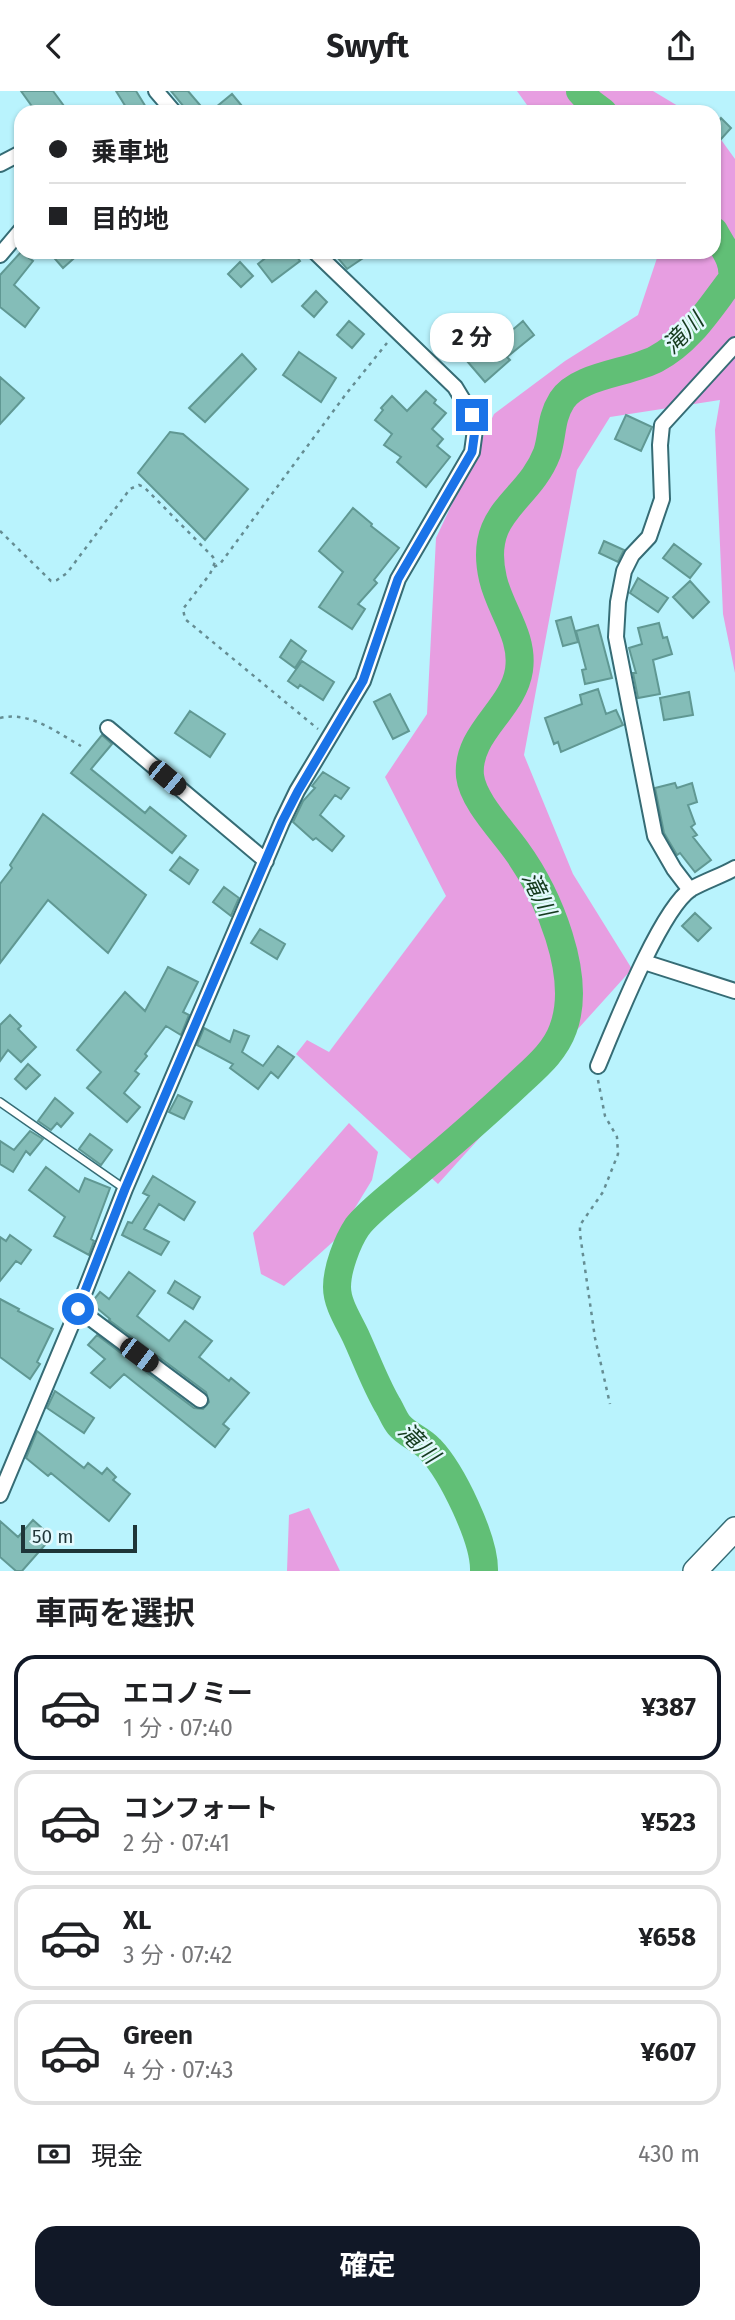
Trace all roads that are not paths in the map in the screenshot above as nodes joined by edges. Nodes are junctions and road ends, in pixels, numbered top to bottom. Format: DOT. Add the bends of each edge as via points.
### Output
graph roads {
  1 [pos="156,91"];
  2 [pos="167,105"];
  3 [pos="14,238"];
  4 [pos="0,255"];
  5 [pos="321,259"];
  6 [pos="735,345"];
  7 [pos="108,728"];
  8 [pos="266,860"];
  9 [pos="735,867"];
  10 [pos="690,890"];
  11 [pos="644,962"];
  12 [pos="735,991"];
  13 [pos="598,1066"];
  14 [pos="0,1101"];
  15 [pos="125,1189"];
  16 [pos="78,1309"];
  17 [pos="200,1400"];
  18 [pos="0,1495"];
  19 [pos="735,1529"];
  20 [pos="695,1571"];
  1 -- 2 [label="street"];
  3 -- 4 [label="street"];
  5 -- 8 [label="street" via="454,387 472,415 475,430 472,452 398,579 363,681 298,791"];
  6 -- 10 [label="street" via="662,425 662,499 649,537 624,571 618,602 617,637 655,836"];
  7 -- 8 [label="street"];
  8 -- 15 [label="street"];
  9 -- 10 [label="street"];
  10 -- 11 [label="street" via="668,917"];
  11 -- 12 [label="street"];
  11 -- 13 [label="street"];
  14 -- 15 [label="lane"];
  15 -- 16 [label="street"];
  16 -- 17 [label="street"];
  16 -- 18 [label="street"];
  19 -- 20 [label="main road"];
}
